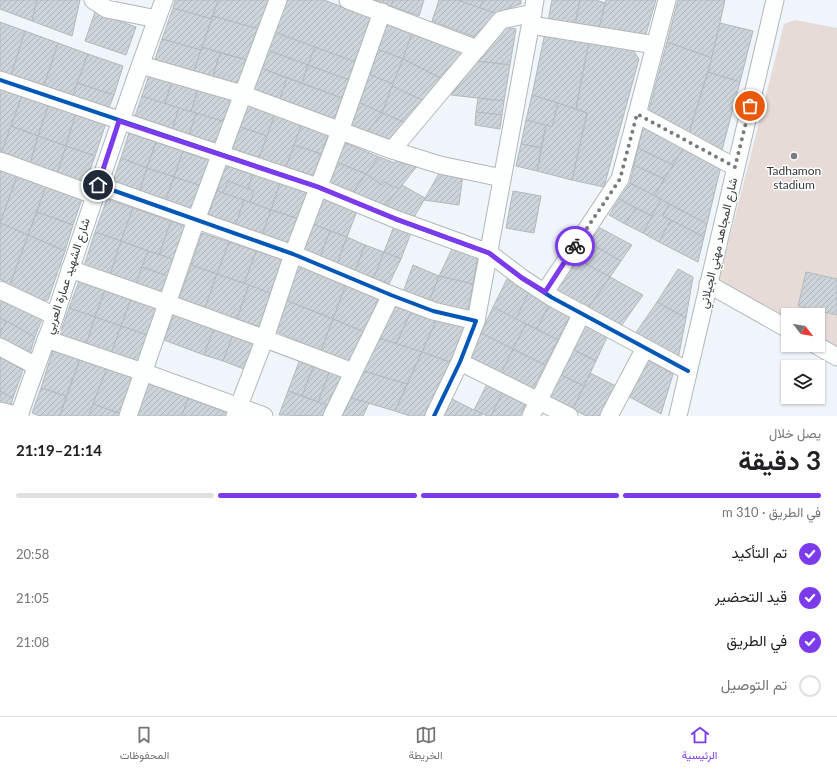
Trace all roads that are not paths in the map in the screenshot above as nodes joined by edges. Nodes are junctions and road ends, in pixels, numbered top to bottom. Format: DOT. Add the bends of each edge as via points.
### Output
graph roads {
  1 [pos="93,0"];
  2 [pos="164,0"];
  3 [pos="278,0"];
  4 [pos="348,0"];
  5 [pos="667,0"];
  6 [pos="775,0"];
  7 [pos="382,12"];
  8 [pos="533,13"];
  9 [pos="157,19"];
  10 [pos="655,44"];
  11 [pos="477,49"];
  12 [pos="141,65"];
  13 [pos="0,80"];
  14 [pos="242,94"];
  15 [pos="637,114"];
  16 [pos="119,121"];
  17 [pos="340,131"];
  18 [pos="392,150"];
  19 [pos="222,154"];
  20 [pos="0,161"];
  21 [pos="735,167"];
  22 [pos="502,178"];
  23 [pos="318,187"];
  24 [pos="96,190"];
  25 [pos="196,220"];
  26 [pos="489,253"];
  27 [pos="293,254"];
  28 [pos="70,269"];
  29 [pos="708,284"];
  30 [pos="0,290"];
  31 [pos="545,292"];
  32 [pos="391,295"];
  33 [pos="168,303"];
  34 [pos="582,313"];
  35 [pos="55,316"];
  36 [pos="476,321"];
  37 [pos="781,325"];
  38 [pos="265,338"];
  39 [pos="46,340"];
  40 [pos="0,347"];
  41 [pos="646,348"];
  42 [pos="825,350"];
  43 [pos="837,357"];
  44 [pos="460,362"];
  45 [pos="36,366"];
  46 [pos="688,371"];
  47 [pos="144,372"];
  48 [pos="353,372"];
  49 [pos="538,401"];
  50 [pos="0,411"];
  51 [pos="237,411"];
  52 [pos="20,416"];
  53 [pos="128,416"];
  54 [pos="264,416"];
  55 [pos="332,416"];
  56 [pos="434,416"];
  57 [pos="531,416"];
  58 [pos="569,416"];
  59 [pos="609,416"];
  60 [pos="678,416"];
  1 -- 9 [label="street" via="107,9"];
  2 -- 9 [label="street, شارع الشهيد عمارة العربي"];
  3 -- 14 [label="street"];
  4 -- 7 [label="street"];
  5 -- 10 [label="street"];
  6 -- 21 [label="street, شارع المجاهد مهني الجيلاني"];
  7 -- 11 [label="street"];
  7 -- 17 [label="street"];
  8 -- 10 [label="street"];
  8 -- 11 [label="street" via="501,20"];
  8 -- 22 [label="street"];
  9 -- 12 [label="street, شارع الشهيد عمارة العربي"];
  10 -- 15 [label="street"];
  11 -- 18 [label="street"];
  12 -- 14 [label="street"];
  12 -- 16 [label="street, شارع الشهيد عمارة العربي"];
  13 -- 16 [label="street"];
  14 -- 17 [label="street"];
  14 -- 19 [label="street"];
  15 -- 21 [label="street"];
  15 -- 31 [label="street" via="620,179"];
  16 -- 19 [label="street"];
  16 -- 24 [label="street, شارع الشهيد عمارة العربي"];
  17 -- 18 [label="street"];
  17 -- 23 [label="street"];
  18 -- 22 [label="street" via="440,165"];
  19 -- 23 [label="street"];
  19 -- 25 [label="street"];
  20 -- 24 [label="street"];
  21 -- 29 [label="street, شارع المجاهد مهني الجيلاني"];
  22 -- 26 [label="street"];
  23 -- 26 [label="street"];
  23 -- 27 [label="street"];
  24 -- 25 [label="street"];
  24 -- 28 [label="street, شارع الشهيد عمارة العربي"];
  25 -- 27 [label="street"];
  25 -- 33 [label="street"];
  26 -- 31 [label="street"];
  26 -- 36 [label="street"];
  27 -- 32 [label="street"];
  27 -- 38 [label="street"];
  28 -- 33 [label="street"];
  28 -- 35 [label="street, شارع الشهيد عمارة العربي"];
  29 -- 37 [label="street"];
  29 -- 46 [label="street, شارع المجاهد مهني الجيلاني"];
  30 -- 35 [label="street"];
  31 -- 34 [label="street"];
  32 -- 36 [label="street" via="433,311"];
  32 -- 48 [label="street"];
  33 -- 38 [label="street"];
  33 -- 47 [label="street"];
  34 -- 41 [label="street"];
  34 -- 49 [label="street"];
  35 -- 39 [label="street, شارع الشهيد عمارة العربي"];
  36 -- 44 [label="street"];
  38 -- 48 [label="street"];
  38 -- 51 [label="street"];
  39 -- 45 [label="street, شارع الشهيد عمارة العربي"];
  39 -- 47 [label="street"];
  40 -- 45 [label="street"];
  41 -- 46 [label="street"];
  41 -- 59 [label="street"];
  42 -- 43 [label="street"];
  44 -- 49 [label="street"];
  44 -- 56 [label="street"];
  45 -- 52 [label="street, شارع الشهيد عمارة العربي"];
  46 -- 60 [label="street, شارع المجاهد مهني الجيلاني"];
  47 -- 51 [label="street"];
  47 -- 53 [label="street"];
  48 -- 55 [label="street"];
  49 -- 57 [label="street"];
  49 -- 58 [label="street"];
  50 -- 52 [label="street"];
  51 -- 54 [label="street"];
}
